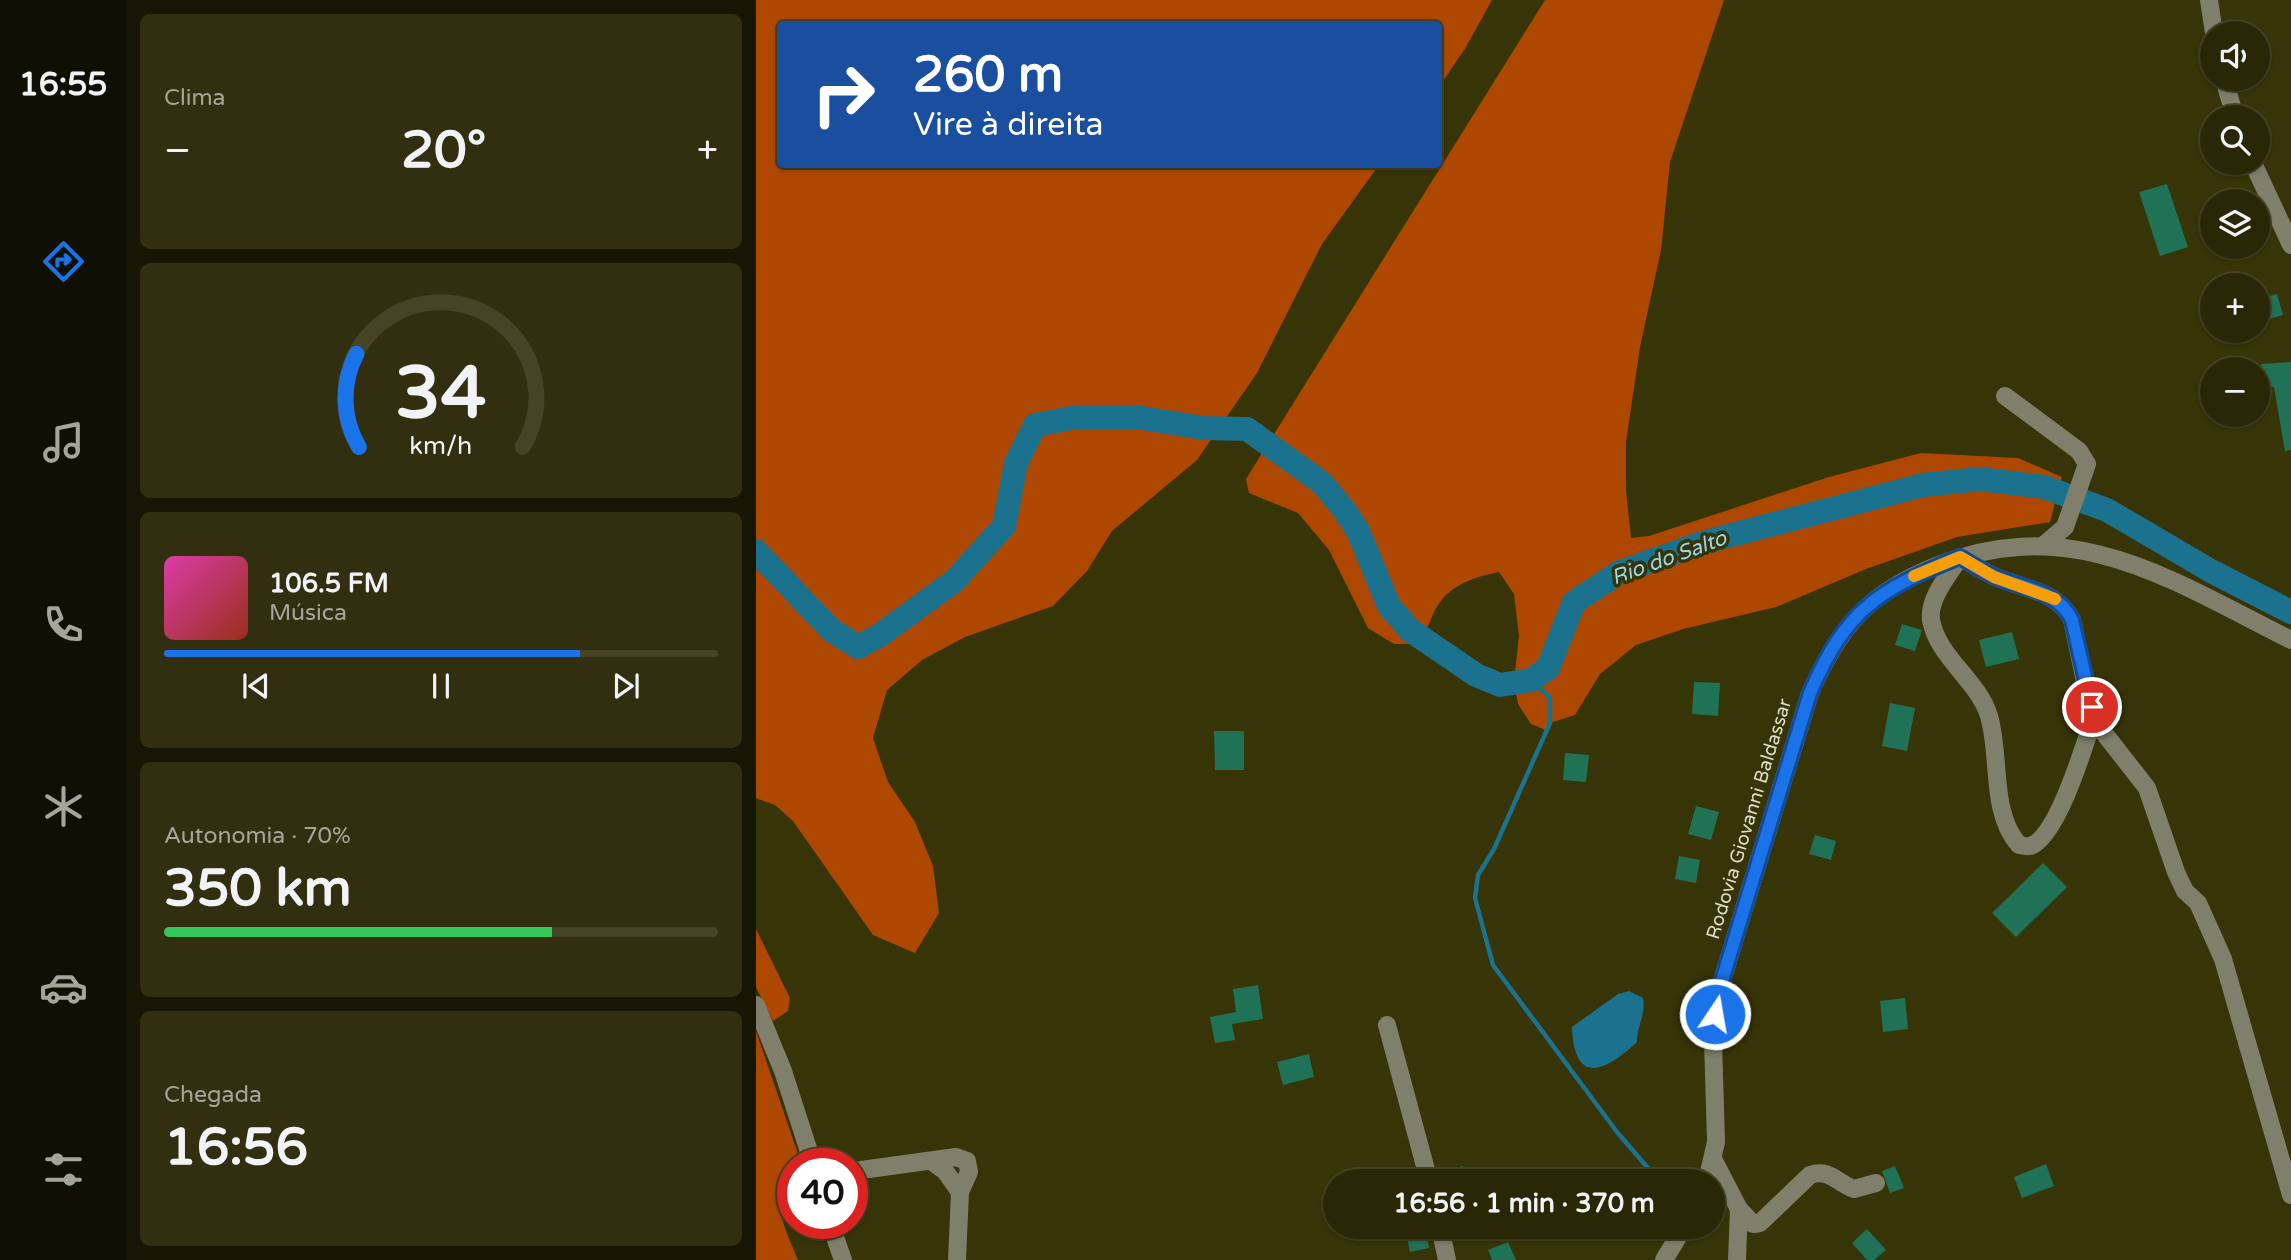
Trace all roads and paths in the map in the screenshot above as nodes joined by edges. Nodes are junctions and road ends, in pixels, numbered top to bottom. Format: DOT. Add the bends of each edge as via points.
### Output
graph roads {
  1 [pos="2209,0"];
  2 [pos="2212,21"];
  3 [pos="2259,175"];
  4 [pos="2291,244"];
  5 [pos="2005,396"];
  6 [pos="2045,544"];
  7 [pos="1960,557"];
  8 [pos="2291,640"];
  9 [pos="2093,719"];
  10 [pos="756,1005"];
  11 [pos="1387,1025"];
  12 [pos="808,1148"];
  13 [pos="1714,1161"];
  14 [pos="868,1169"];
  15 [pos="1426,1169"];
  16 [pos="1711,1169"];
  17 [pos="1875,1183"];
  18 [pos="2291,1195"];
  19 [pos="1739,1209"];
  20 [pos="836,1239"];
  21 [pos="1443,1239"];
  22 [pos="1677,1239"];
  23 [pos="843,1260"];
  24 [pos="957,1260"];
  25 [pos="1447,1260"];
  26 [pos="1664,1260"];
  27 [pos="1737,1260"];
  1 -- 2 [label="street"];
  3 -- 4 [label="street"];
  5 -- 6 [label="street" via="2079,451 2087,464 2065,527"];
  6 -- 7 [label="street, Rodovia Giovanni Baldassar" via="1994,548"];
  6 -- 8 [label="street, Rodovia Giovanni Baldassar" via="2138,567"];
  7 -- 9 [label="street" via="1994,577 2045,594 2066,607"];
  7 -- 9 [label="street" via="1936,596 1931,621 1940,644 1988,713 2001,809 2009,834 2019,845 2030,846 2053,820 2079,764"];
  7 -- 13 [label="street, Rodovia Giovanni Baldassar" via="1898,583 1870,602 1843,629 1810,693 1720,987 1713,1041"];
  9 -- 18 [label="street" via="2147,788 2175,872 2198,903 2222,959"];
  10 -- 12 [label="street"];
  11 -- 15 [label="street"];
  13 -- 16 [label="street, Rodovia Giovanni Baldassar"];
  13 -- 19 [label="street"];
  14 -- 24 [label="street" via="957,1157 967,1161 969,1172 960,1192"];
  17 -- 19 [label="street" via="1854,1189 1818,1171 1760,1223 1753,1224"];
  19 -- 27 [label="street"];
  20 -- 23 [label="street"];
  21 -- 25 [label="street"];
  22 -- 26 [label="street"];
}
